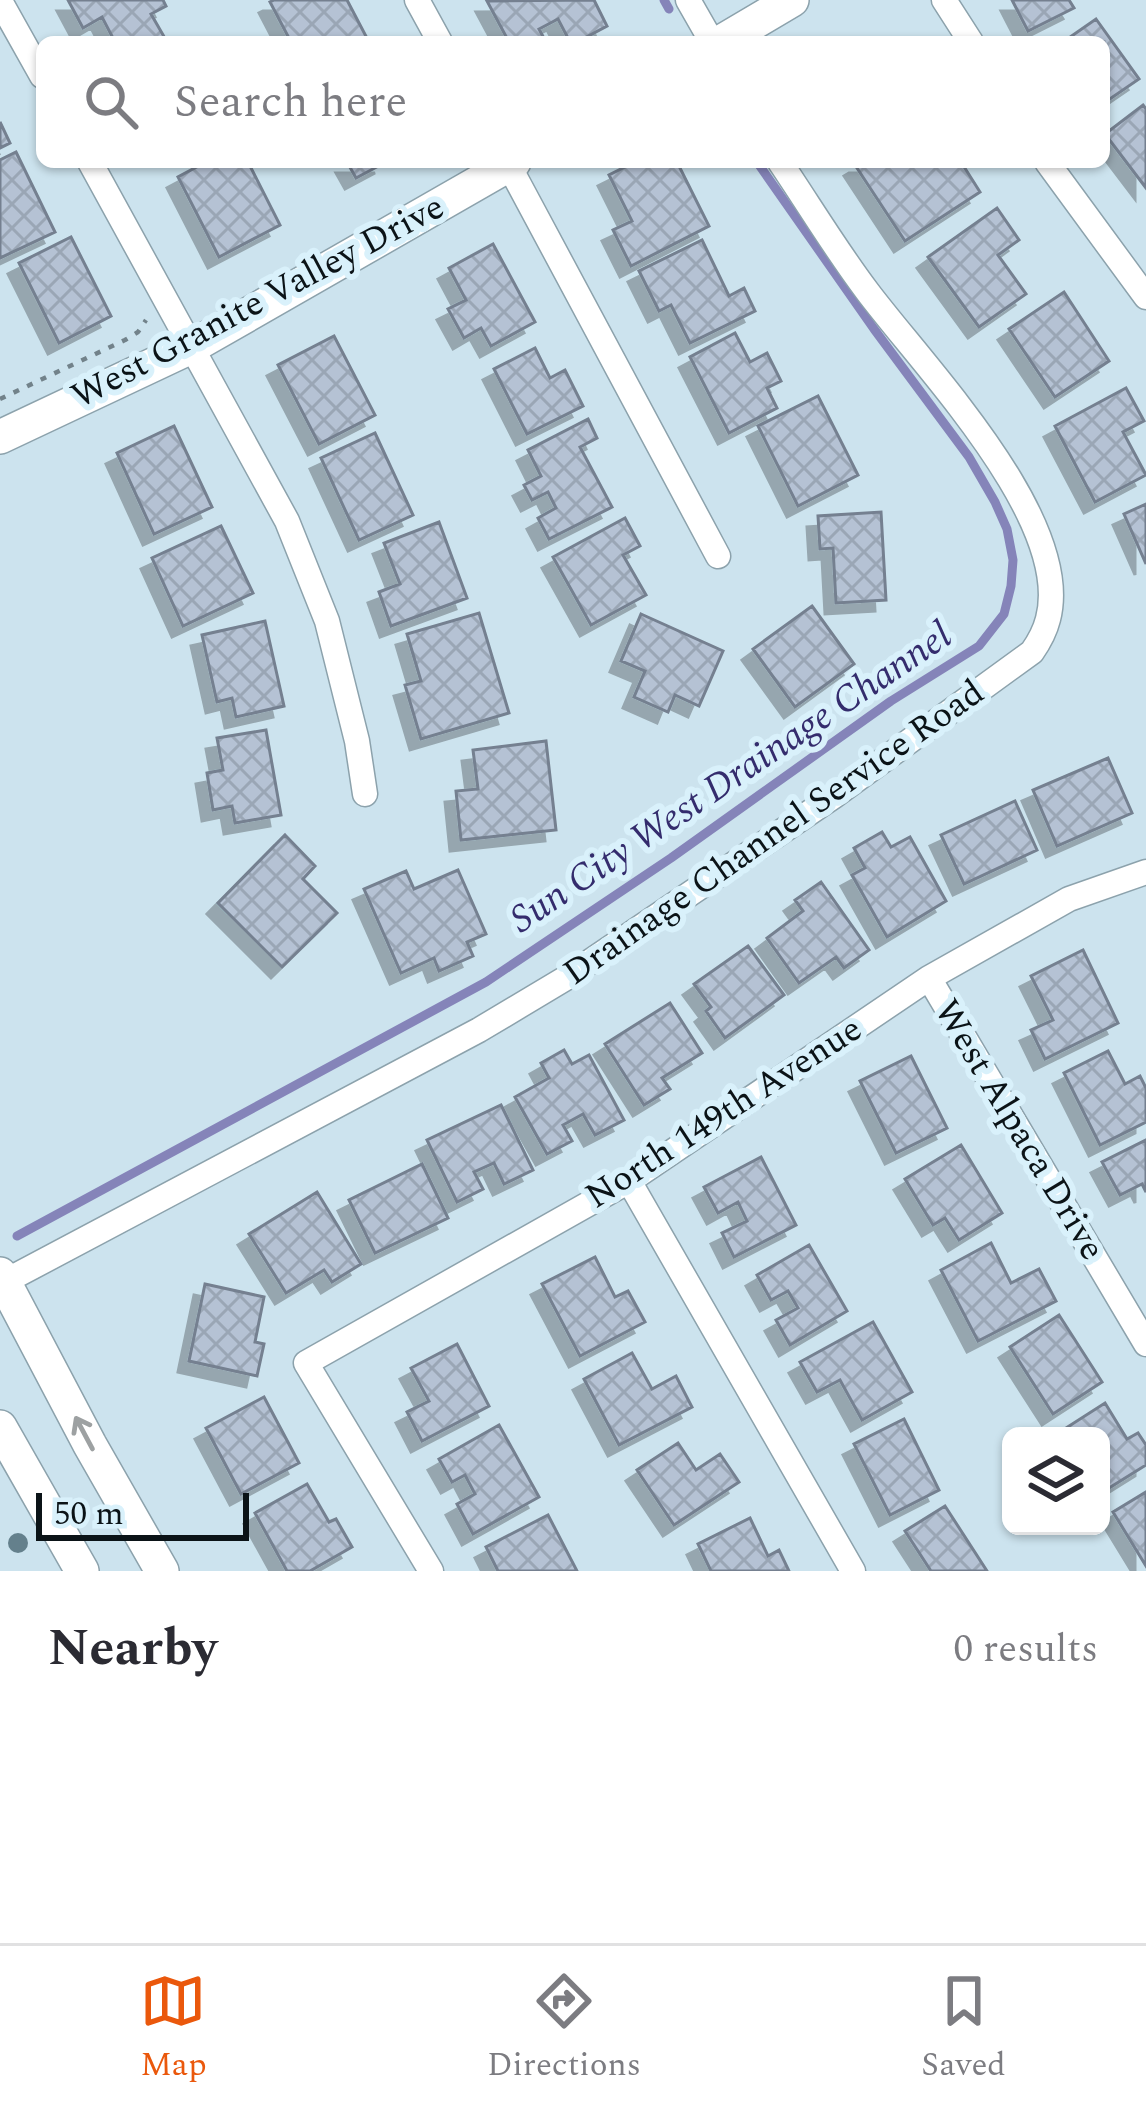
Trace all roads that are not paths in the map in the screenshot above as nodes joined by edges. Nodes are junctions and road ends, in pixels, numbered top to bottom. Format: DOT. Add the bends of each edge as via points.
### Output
graph roads {
  1 [pos="417,0"];
  2 [pos="688,0"];
  3 [pos="792,0"];
  4 [pos="944,0"];
  5 [pos="0,2"];
  6 [pos="437,36"];
  7 [pos="718,36"];
  8 [pos="728,36"];
  9 [pos="967,36"];
  10 [pos="36,65"];
  11 [pos="93,168"];
  12 [pos="501,168"];
  13 [pos="513,168"];
  14 [pos="784,168"];
  15 [pos="1051,168"];
  16 [pos="1146,297"];
  17 [pos="193,346"];
  18 [pos="0,437"];
  19 [pos="718,556"];
  20 [pos="365,794"];
  21 [pos="1146,872"];
  22 [pos="929,978"];
  23 [pos="628,1181"];
  24 [pos="1,1280"];
  25 [pos="1146,1344"];
  26 [pos="0,1427"];
  27 [pos="82,1571"];
  28 [pos="162,1571"];
  29 [pos="430,1571"];
  30 [pos="853,1571"];
  1 -- 6 [label="street"];
  2 -- 7 [label="street"];
  3 -- 8 [label="street"];
  4 -- 9 [label="street"];
  5 -- 10 [label="street"];
  11 -- 17 [label="street"];
  12 -- 17 [label="street, West Granite Valley Drive"];
  13 -- 19 [label="street"];
  14 -- 24 [label="street, Drainage Channel Service Road" via="1019,494 1044,551 1050,591 1048,619 1032,652 566,978"];
  15 -- 16 [label="street"];
  17 -- 18 [label="street, West Granite Valley Drive"];
  17 -- 20 [label="street" via="287,521 327,621"];
  21 -- 22 [label="street, North 149th Avenue" via="1070,899"];
  22 -- 23 [label="street, North 149th Avenue"];
  22 -- 25 [label="street, West Alpaca Drive"];
  23 -- 29 [label="street, North 149th Avenue" via="306,1363"];
  23 -- 30 [label="street"];
  28 -- 24 [label="street, one-way"];
  26 -- 27 [label="street"];
}
